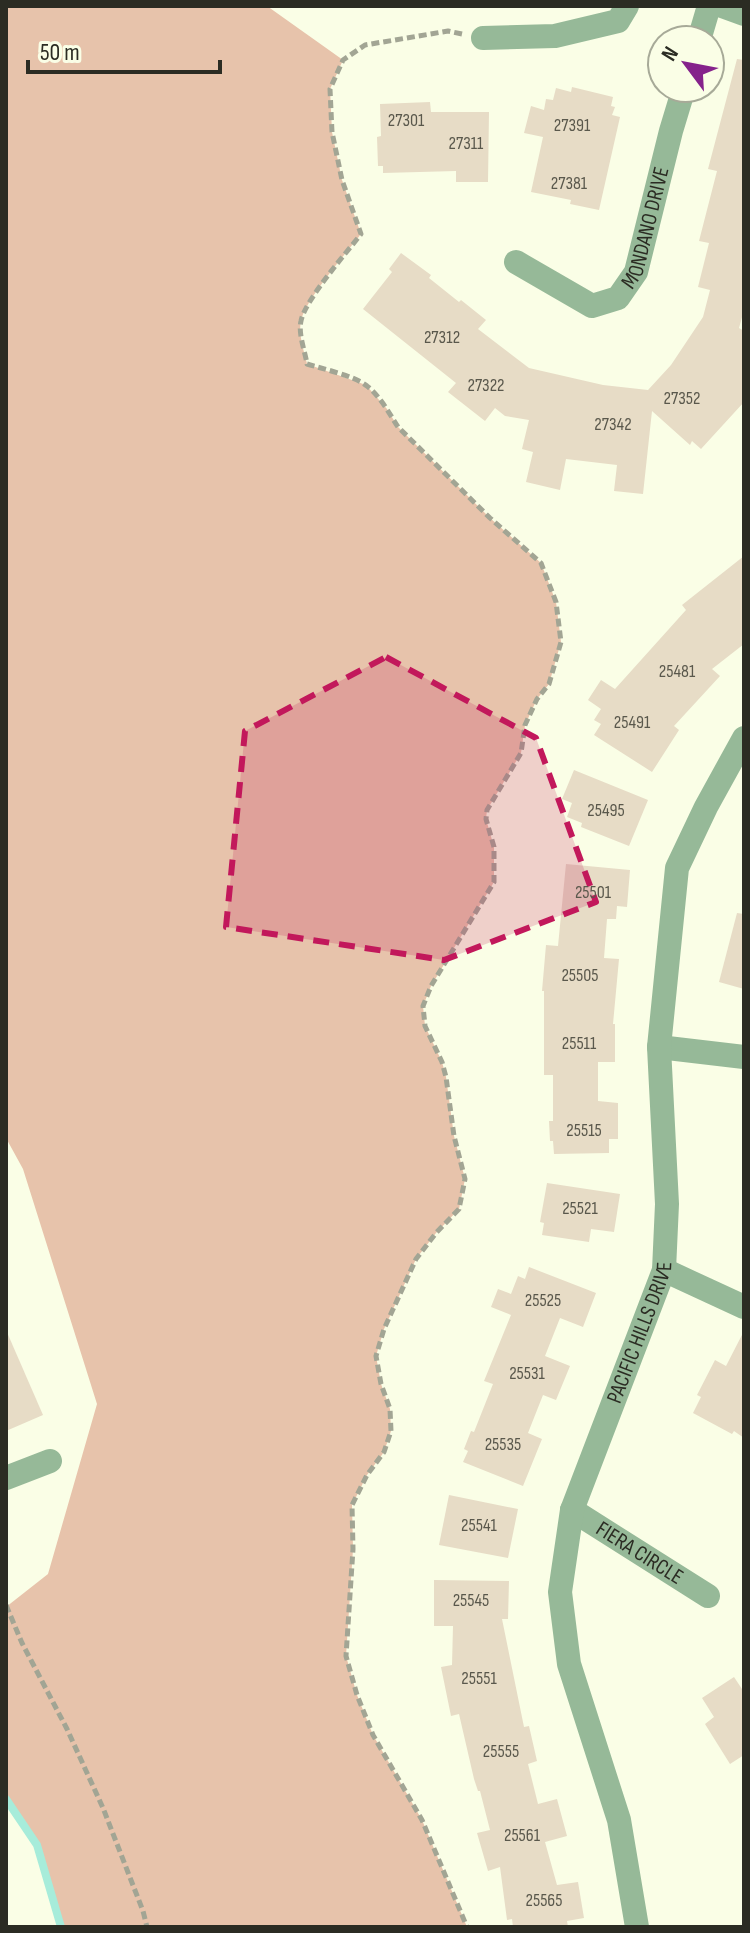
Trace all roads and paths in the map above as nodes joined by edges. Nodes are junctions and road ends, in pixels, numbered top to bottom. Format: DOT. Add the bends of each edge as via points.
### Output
graph roads {
  1 [pos="627,6"];
  2 [pos="722,6"];
  3 [pos="744,14"];
  4 [pos="483,38"];
  5 [pos="679,104"];
  6 [pos="516,262"];
  7 [pos="744,738"];
  8 [pos="659,1047"];
  9 [pos="744,1057"];
  10 [pos="664,1270"];
  11 [pos="744,1307"];
  12 [pos="50,1461"];
  13 [pos="6,1478"];
  14 [pos="572,1510"];
  15 [pos="708,1596"];
  16 [pos="6,1605"];
  17 [pos="147,1927"];
  18 [pos="467,1927"];
  19 [pos="637,1927"];
  1 -- 4 [label="street" via="618,21 555,36"];
  2 -- 3 [label="street"];
  4 -- 18 [label="path" via="448,31 365,45 343,60 330,89 332,132 361,234 314,294 301,320 307,364 366,385 398,427 541,563 556,602 561,642 549,684 525,725 521,753 487,810 494,882 423,1006 425,1026 446,1077 465,1179 459,1209 416,1259 384,1329 376,1356 391,1431 352,1505 346,1656 373,1735 422,1820"];
  5 -- 6 [label="street, MONDANO DRIVE" via="636,272 618,298 592,306"];
  7 -- 8 [label="street, PACIFIC HILLS DRIVE" via="677,868"];
  8 -- 9 [label="street"];
  8 -- 10 [label="street, PACIFIC HILLS DRIVE" via="667,1204"];
  10 -- 11 [label="street"];
  10 -- 14 [label="street, PACIFIC HILLS DRIVE"];
  12 -- 13 [label="street"];
  14 -- 15 [label="street, FIERA CIRCLE"];
  14 -- 19 [label="street, PACIFIC HILLS DRIVE" via="560,1592 569,1664 619,1820"];
  16 -- 17 [label="path" via="103,1808"];
}
